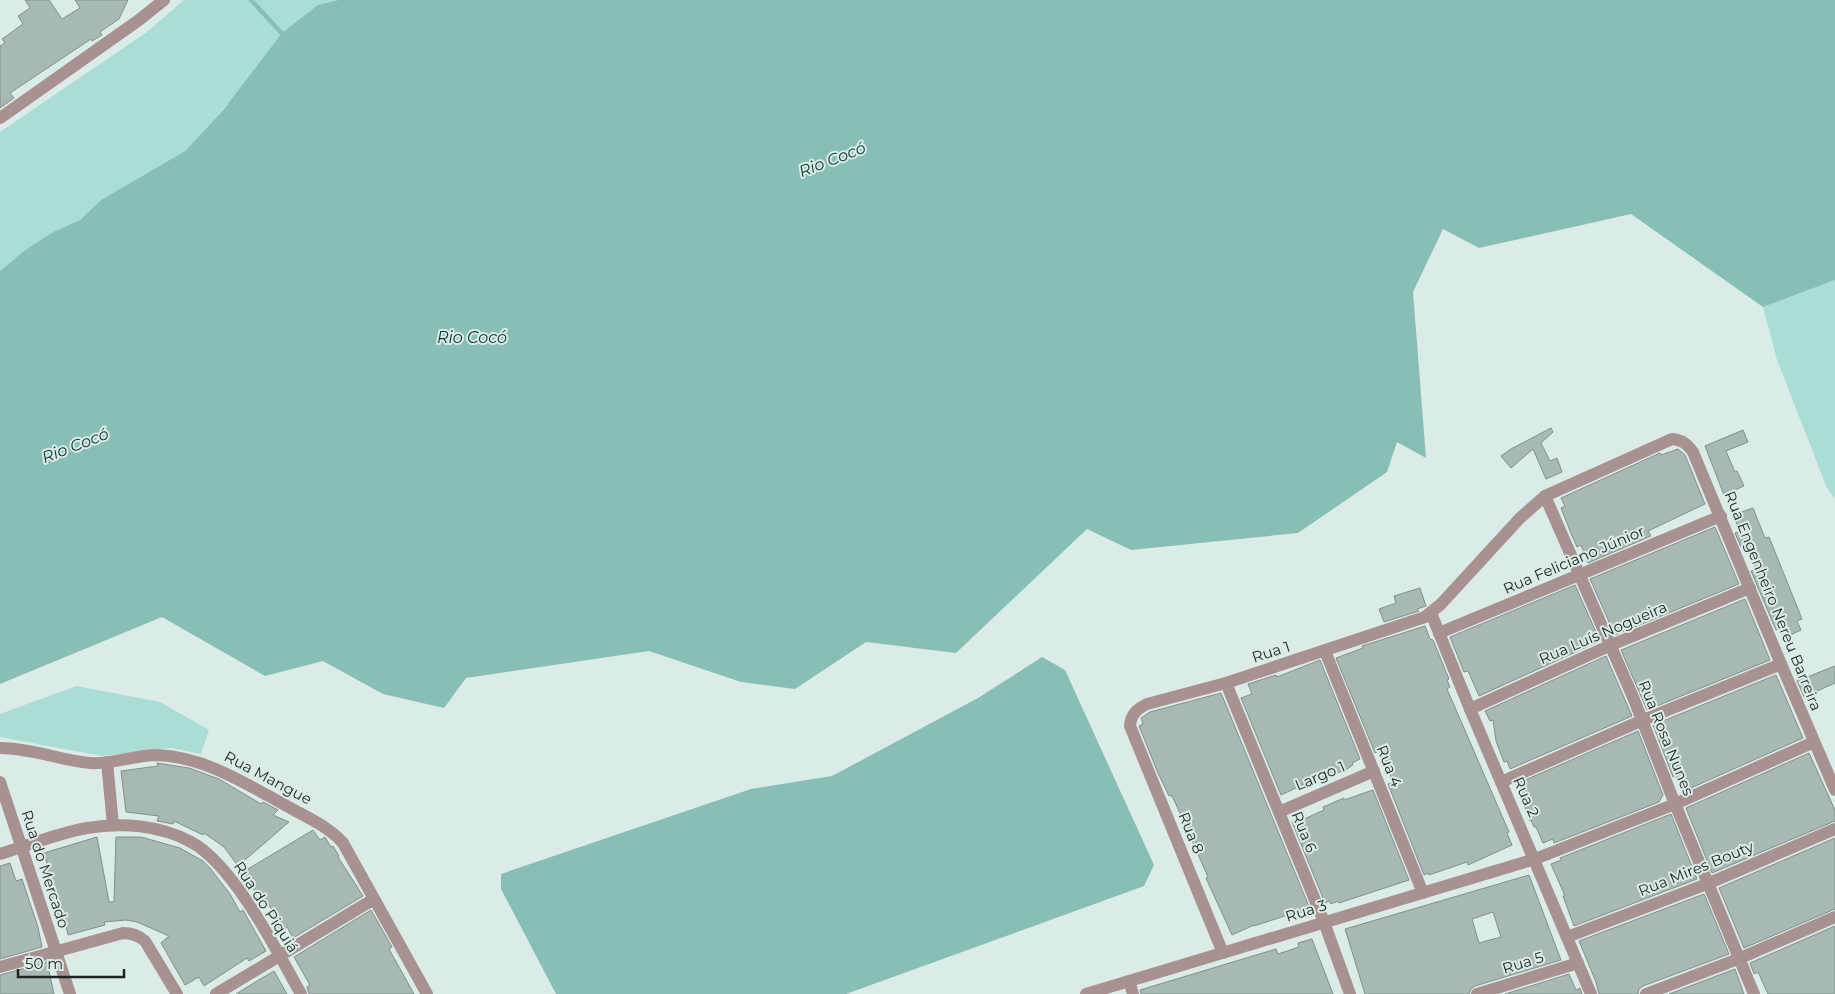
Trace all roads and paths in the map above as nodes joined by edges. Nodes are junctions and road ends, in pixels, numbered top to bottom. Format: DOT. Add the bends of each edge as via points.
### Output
graph roads {
  1 [pos="164,0"];
  2 [pos="0,118"];
  3 [pos="1545,496"];
  4 [pos="1721,516"];
  5 [pos="1581,574"];
  6 [pos="1750,588"];
  7 [pos="1431,613"];
  8 [pos="1439,633"];
  9 [pos="1611,645"];
  10 [pos="1325,651"];
  11 [pos="1781,664"];
  12 [pos="1226,683"];
  13 [pos="1470,709"];
  14 [pos="1643,720"];
  15 [pos="1130,726"];
  16 [pos="1814,742"];
  17 [pos="0,748"];
  18 [pos="107,762"];
  19 [pos="1374,771"];
  20 [pos="0,782"];
  21 [pos="1501,782"];
  22 [pos="1835,790"];
  23 [pos="1675,804"];
  24 [pos="1278,812"];
  25 [pos="113,825"];
  26 [pos="1835,829"];
  27 [pos="21,848"];
  28 [pos="0,854"];
  29 [pos="1535,858"];
  30 [pos="1707,884"];
  31 [pos="1424,893"];
  32 [pos="374,899"];
  33 [pos="1835,916"];
  34 [pos="1324,922"];
  35 [pos="1567,937"];
  36 [pos="55,951"];
  37 [pos="1223,953"];
  38 [pos="280,956"];
  39 [pos="1738,959"];
  40 [pos="1578,963"];
  41 [pos="0,967"];
  42 [pos="1129,981"];
  43 [pos="70,994"];
  44 [pos="177,994"];
  45 [pos="216,994"];
  46 [pos="301,994"];
  47 [pos="427,994"];
  48 [pos="1086,994"];
  49 [pos="1133,994"];
  50 [pos="1350,994"];
  51 [pos="1477,994"];
  52 [pos="1591,994"];
  53 [pos="1646,994"];
  54 [pos="1754,994"];
  1 -- 2 [label="street"];
  3 -- 4 [label="street, Rua Engenheiro Nereu Barreira" via="1672,439 1687,444 1693,452"];
  3 -- 5 [label="street, Rua Rosa Nunes"];
  3 -- 7 [label="street" via="1520,518"];
  4 -- 5 [label="street, Rua Feliciano Júnior"];
  4 -- 6 [label="street, Rua Engenheiro Nereu Barreira"];
  5 -- 8 [label="street, Rua Feliciano Júnior"];
  5 -- 9 [label="street, Rua Rosa Nunes"];
  6 -- 9 [label="street, Rua Luís Nogueira"];
  6 -- 11 [label="street, Rua Engenheiro Nereu Barreira"];
  7 -- 8 [label="street, Rua 2"];
  7 -- 10 [label="street, Rua 1"];
  8 -- 13 [label="street, Rua 2"];
  9 -- 13 [label="street, Rua Luís Nogueira"];
  9 -- 14 [label="street, Rua Rosa Nunes"];
  10 -- 12 [label="street, Rua 1"];
  10 -- 19 [label="street, Rua 4"];
  11 -- 14 [label="street"];
  11 -- 16 [label="street, Rua Engenheiro Nereu Barreira"];
  12 -- 15 [label="street, Rua 1" via="1147,704 1133,713"];
  12 -- 24 [label="street, Rua 6"];
  13 -- 21 [label="street, Rua 2"];
  14 -- 21 [label="street"];
  14 -- 23 [label="street, Rua Rosa Nunes"];
  15 -- 37 [label="street, Rua 8"];
  16 -- 22 [label="street, Rua Engenheiro Nereu Barreira"];
  16 -- 23 [label="street, Rua 3"];
  17 -- 18 [label="street, Rua Mangue" via="87,762"];
  18 -- 25 [label="street"];
  18 -- 32 [label="street, Rua Mangue" via="137,756 175,757 190,759 228,774 327,828 343,843"];
  19 -- 24 [label="street, Largo 1"];
  19 -- 31 [label="street, Rua 4"];
  20 -- 27 [label="street, Rua do Mercado"];
  21 -- 29 [label="street, Rua 2"];
  23 -- 29 [label="street, Rua 3"];
  23 -- 30 [label="street, Rua Rosa Nunes"];
  24 -- 34 [label="street, Rua 6"];
  25 -- 27 [label="street, Rua do Piquiá" via="71,831"];
  25 -- 38 [label="street, Rua do Piquiá" via="146,827 169,833 210,855 249,906"];
  26 -- 30 [label="street, Rua Mires Bouty"];
  27 -- 28 [label="street, Rua do Piquiá"];
  27 -- 36 [label="street, Rua do Mercado"];
  29 -- 31 [label="street, Rua 3"];
  29 -- 35 [label="street, Rua 2"];
  30 -- 35 [label="street, Rua Mires Bouty"];
  30 -- 39 [label="street, Rua Rosa Nunes"];
  31 -- 34 [label="street, Rua 3"];
  32 -- 38 [label="street"];
  32 -- 47 [label="street, Rua Mangue"];
  33 -- 39 [label="street"];
  34 -- 37 [label="street, Rua 3"];
  34 -- 50 [label="street, Rua 6"];
  35 -- 40 [label="street, Rua 2"];
  36 -- 41 [label="street"];
  36 -- 43 [label="street, Rua do Mercado"];
  36 -- 44 [label="street" via="123,933 138,935 150,948"];
  37 -- 42 [label="street, Rua 3"];
  38 -- 45 [label="street"];
  38 -- 46 [label="street, Rua do Piquiá"];
  39 -- 53 [label="street"];
  39 -- 54 [label="street, Rua Rosa Nunes"];
  40 -- 51 [label="street, Rua 5"];
  40 -- 52 [label="street, Rua 2"];
  42 -- 48 [label="street, Rua 3"];
  42 -- 49 [label="street"];
}
